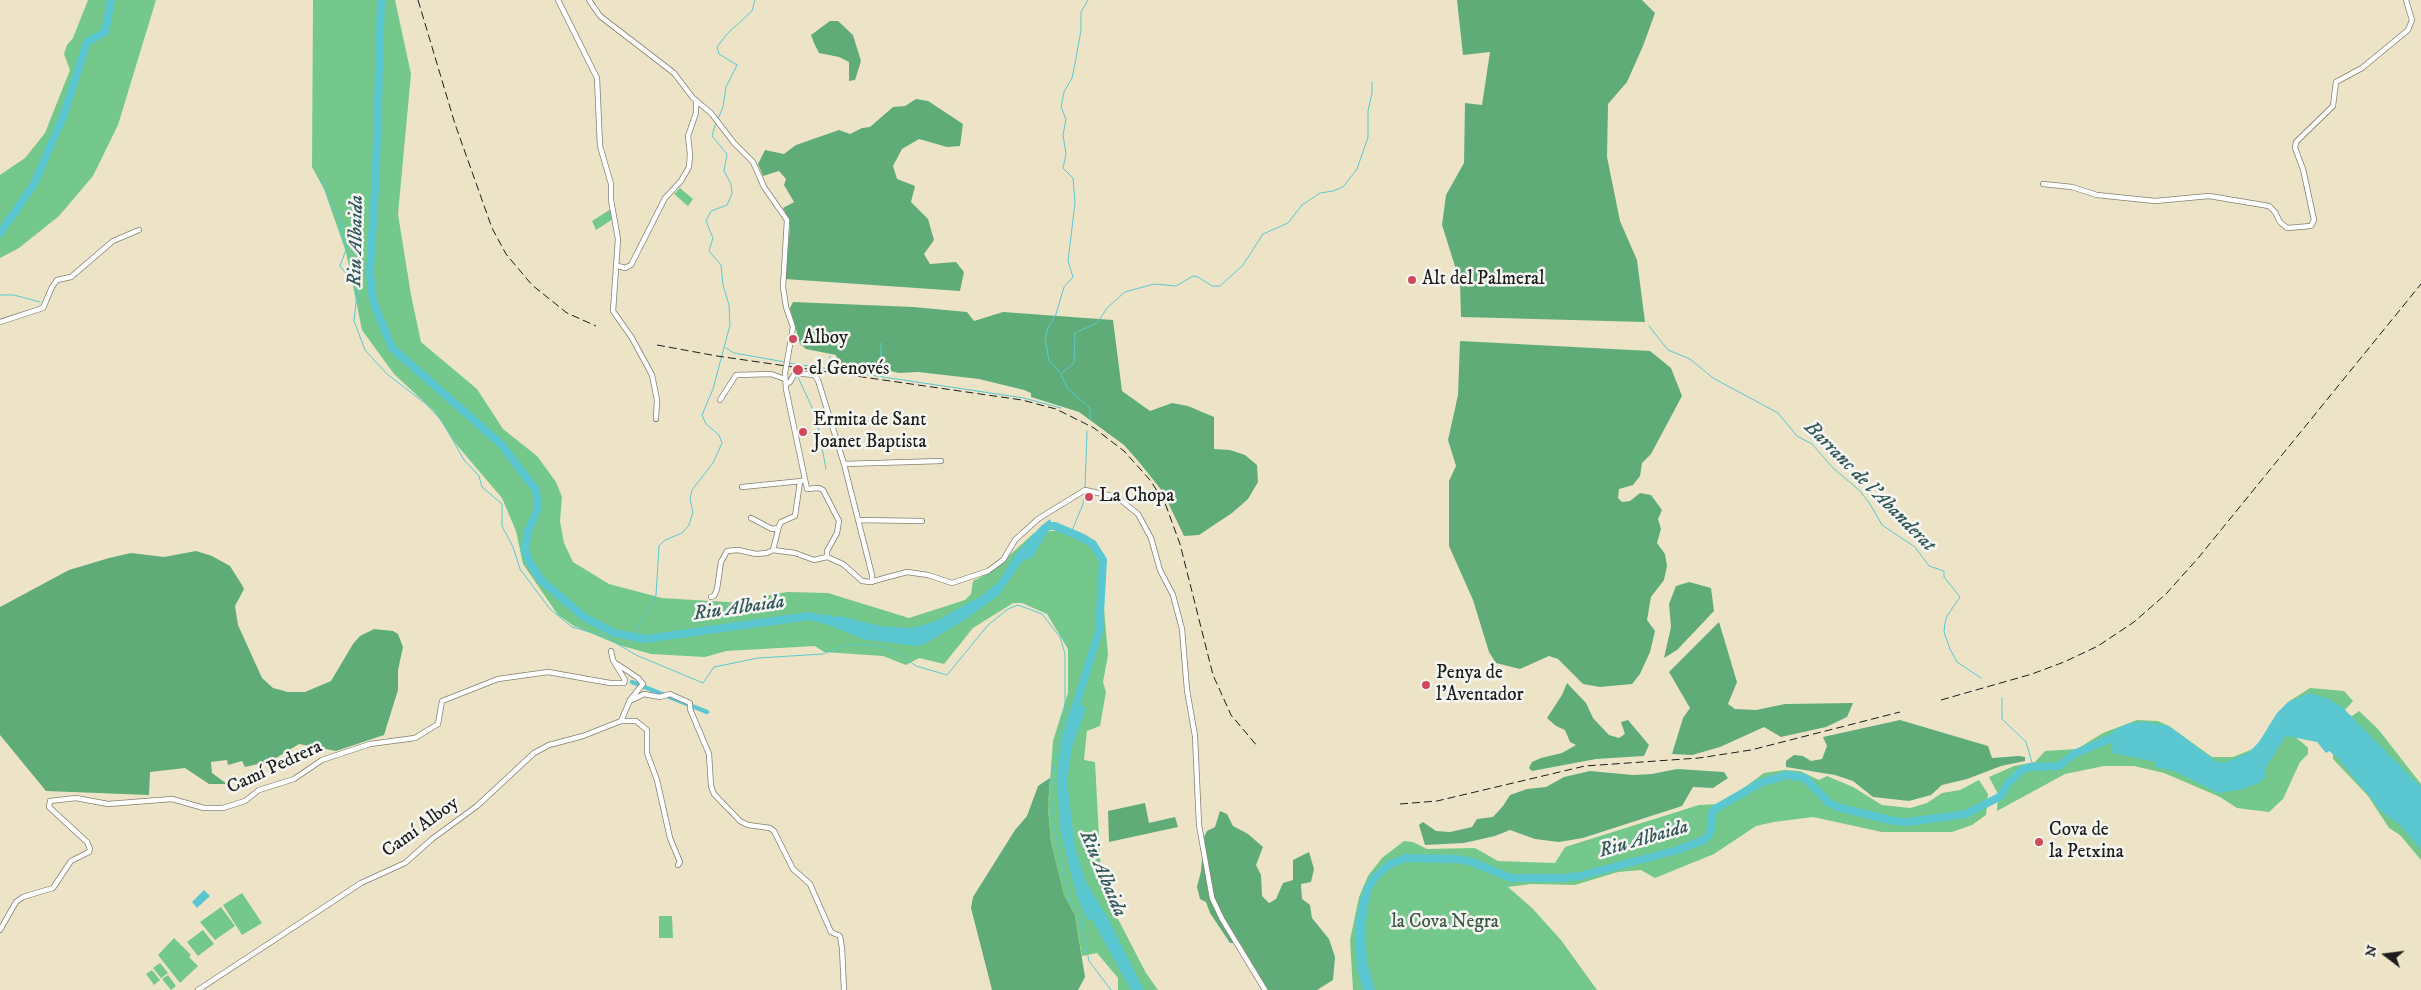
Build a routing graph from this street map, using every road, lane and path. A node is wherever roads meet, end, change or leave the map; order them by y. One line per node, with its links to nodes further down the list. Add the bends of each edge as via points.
1 (558, 0): 7 (street, via 596,78 600,146 611,184)
2 (589, 0): 4 (street, via 600,16 674,73)
3 (2406, 0): 5 (street, via 2412,20 2408,30 2362,68 2336,82 2333,106 2296,142 2314,220 2311,226 2287,228 2269,206 2209,196 2155,202)
4 (696, 100): 7 (street, via 696,113 688,136 689,167 665,198 631,265 625,268); 9 (street, bridge, via 753,162 764,187 787,220 783,287 793,328)
5 (2043, 184)
6 (139, 230): 8 (street, via 113,241 71,277 57,280 40,310)
7 (618, 266): 11 (street, via 613,311 652,375 657,400)
8 (0, 322)
9 (785, 382): 10 (street, via 771,374 736,374); 13 (street, via 790,382 795,373 817,377); 14 (street)
10 (720, 400)
11 (656, 419)
12 (941, 461): 13 (street)
13 (844, 464): 18 (street)
14 (806, 481): 15 (street); 22 (street, via 807,489 822,488 838,517 837,533)
15 (800, 482): 16 (street); 20 (street, via 795,516 781,522)
16 (742, 487)
17 (751, 518): 20 (street, via 772,529)
18 (858, 520): 19 (street); 23 (street)
19 (922, 521)
20 (778, 528): 21 (street)
21 (773, 550): 22 (street, via 814,560); 24 (street, via 756,554 726,551 722,557 717,589)
22 (827, 557): 23 (street, via 843,564 862,581)
23 (872, 582): 33 (street, via 907,572 952,583 988,571 1003,560 1022,532 1081,491 1110,494 1132,508 1146,525 1160,570 1173,596 1182,630 1195,736 1199,825 1212,898)
24 (710, 597)
25 (611, 651): 26 (street)
26 (616, 663): 27 (street, via 643,684); 30 (street, Camí Pedrera, via 624,684 541,672 482,684 442,700 438,724 415,738 370,744 322,760 294,779 259,790 245,801 223,808 204,808 172,799 108,804 76,798 50,801 48,807 87,842 89,852 71,861 52,888 16,902)
27 (628, 705): 28 (street); 32 (street, via 644,694 672,694 690,703 709,754 714,794 740,821 774,831 793,868 810,884 831,932 840,936)
28 (621, 721): 29 (street, via 636,721 647,730 647,753); 31 (street, Camí Alboy, via 534,753 477,806 405,863 361,883)
29 (678, 864)
30 (0, 930)
31 (198, 990)
32 (844, 990)
33 (1265, 990)

